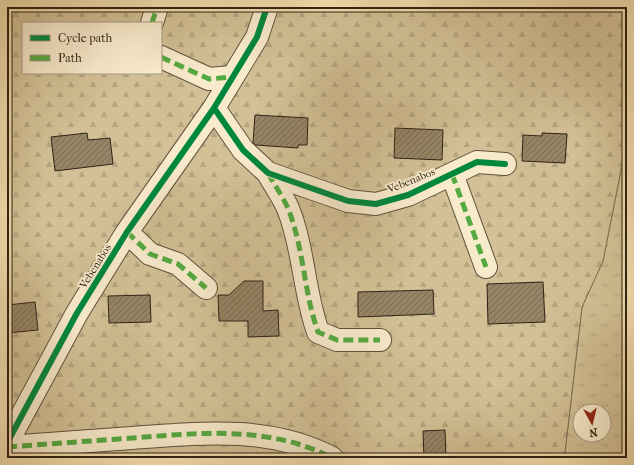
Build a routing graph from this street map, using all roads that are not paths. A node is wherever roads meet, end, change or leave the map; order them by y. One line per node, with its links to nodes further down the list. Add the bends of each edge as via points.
1 (157, 7): 3 (street)
2 (267, 7): 5 (street, Vebenabos, via 257,37)
3 (152, 22)
4 (162, 57): 5 (street, via 209,79)
5 (232, 77): 6 (street, Vebenabos)
6 (214, 108): 8 (street, Vebenabos, via 243,150); 10 (street, Vebenabos)
7 (505, 164): 9 (street, Vebenabos, via 477,162)
8 (268, 173): 9 (street, Vebenabos, via 348,201 376,204 408,195); 13 (street, Vebenabos, via 289,211 318,332 337,340)
9 (452, 174): 11 (street, Vebenabos)
10 (127, 232): 12 (street, via 150,254 178,264); 14 (street, Vebenabos, via 77,313)
11 (486, 267)
12 (206, 288)
13 (380, 340)
14 (7, 443)
15 (7, 447): 18 (street, via 199,433 263,435 314,448)
16 (7, 454): 17 (street)
17 (8, 458)
18 (332, 458)

